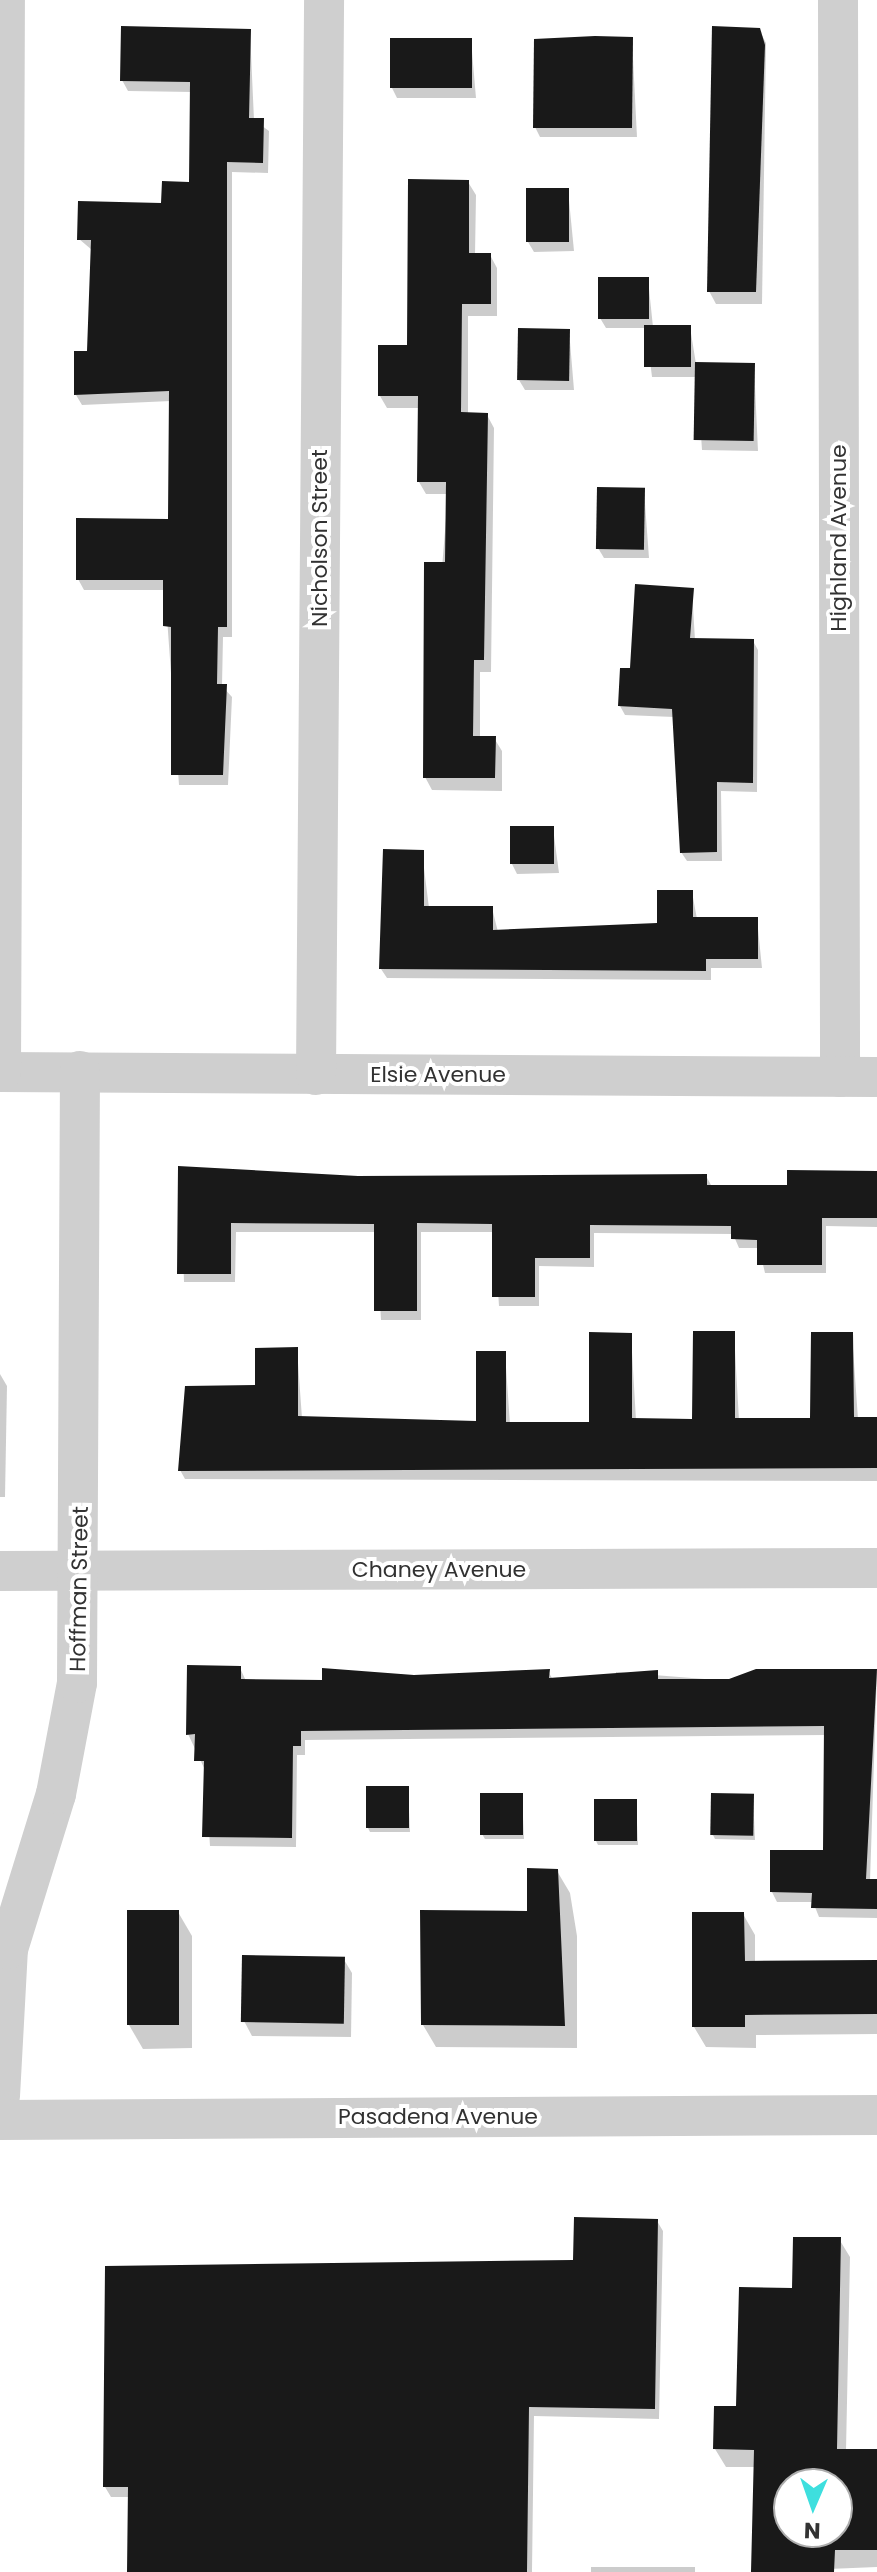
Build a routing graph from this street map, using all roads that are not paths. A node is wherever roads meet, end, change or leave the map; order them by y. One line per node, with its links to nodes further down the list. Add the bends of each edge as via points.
1 (5, 0): 5 (street)
2 (324, 0): 6 (street, Nicholson Street)
3 (838, 0): 7 (street, Highland Avenue)
4 (80, 1071): 5 (street, Elsie Avenue); 6 (street, Elsie Avenue); 10 (street, Hoffman Street)
5 (0, 1072)
6 (316, 1075): 7 (street, Elsie Avenue)
7 (858, 1077)
8 (877, 1568): 10 (street, Chaney Avenue)
9 (0, 1571): 10 (street, Chaney Avenue)
10 (81, 1571): 11 (street, Hoffman Street, via 70,1739 8,1949)
11 (0, 2096)
12 (877, 2115): 13 (street, Pasadena Avenue)
13 (0, 2120)

